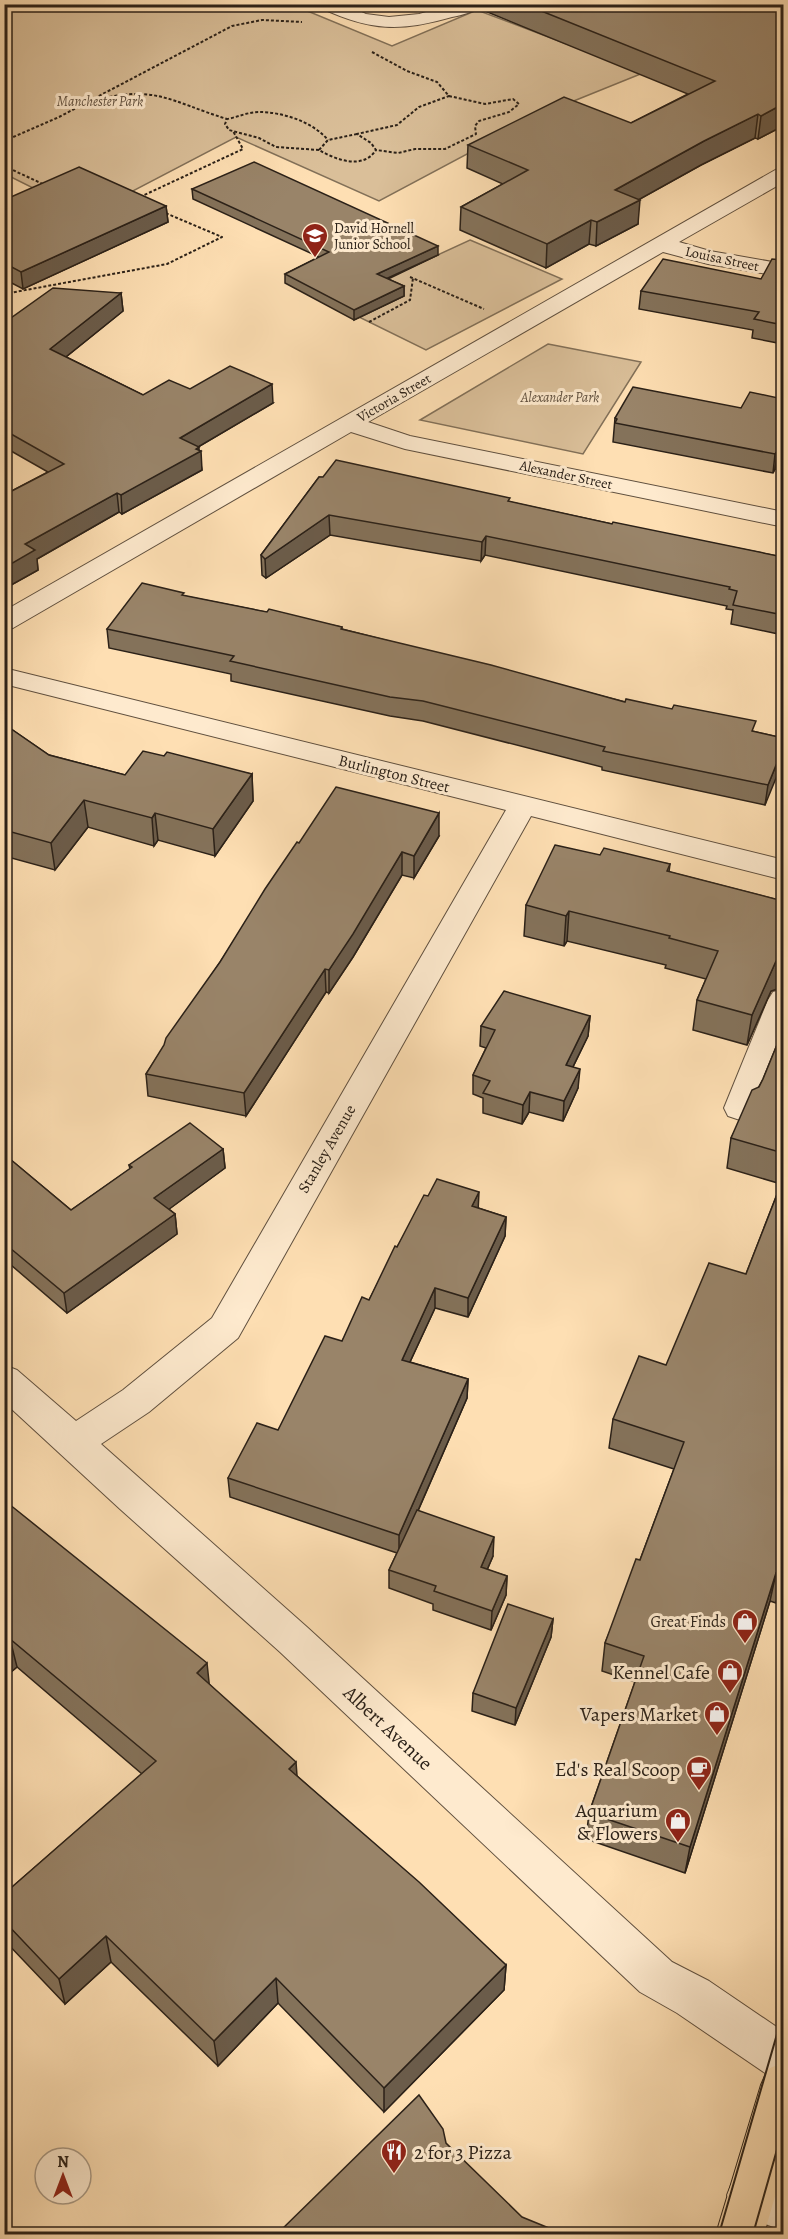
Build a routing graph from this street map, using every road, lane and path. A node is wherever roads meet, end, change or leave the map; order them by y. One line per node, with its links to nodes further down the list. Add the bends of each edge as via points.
1 (328, 4): 2 (street, via 364,20 404,21 450,14)
2 (473, 4)
3 (309, 23): 6 (path, via 275,19 232,26)
4 (366, 49): 5 (path, via 436,82)
5 (449, 96): 9 (path, via 419,107 398,125); 13 (path, via 485,104 513,99 519,104 509,113 478,122 476,134 445,149 415,148 398,153)
6 (84, 104): 7 (path, via 122,92 145,92); 11 (path)
7 (227, 119): 8 (path, via 226,128); 10 (path, via 258,112 275,114 317,129)
8 (234, 131): 12 (path, via 276,147); 17 (path, via 243,149 134,200)
9 (357, 134): 10 (path); 13 (path)
10 (328, 140): 12 (path)
11 (4, 141)
12 (319, 150): 13 (path, via 353,162 366,160)
13 (376, 150)
14 (4, 165): 16 (path)
15 (783, 173): 19 (street, Victoria Street)
16 (52, 185)
17 (144, 204)
18 (153, 208): 21 (path, via 222,237 167,264)
19 (660, 244): 20 (street, Louisa Street); 23 (street, Victoria Street)
20 (783, 271)
21 (4, 294)
22 (369, 322): 23 (path, via 410,300 412,277)
23 (519, 324): 24 (street, Victoria Street)
24 (350, 424): 25 (street, Alexander Street, via 405,441); 26 (street, Victoria Street)
25 (783, 520)
26 (4, 622)
27 (4, 676): 28 (street, Burlington Street)
28 (522, 807): 29 (street, Burlington Street); 33 (street, Stanley Avenue, via 225,1328 136,1401)
29 (783, 870)
30 (783, 1000): 31 (street)
31 (740, 1108)
32 (4, 1380): 33 (street, Albert Avenue)
33 (74, 1442): 34 (street, Albert Avenue, via 294,1640 656,1977 693,1997)
34 (783, 2060)
35 (783, 2085): 36 (main road)
36 (758, 2212)

